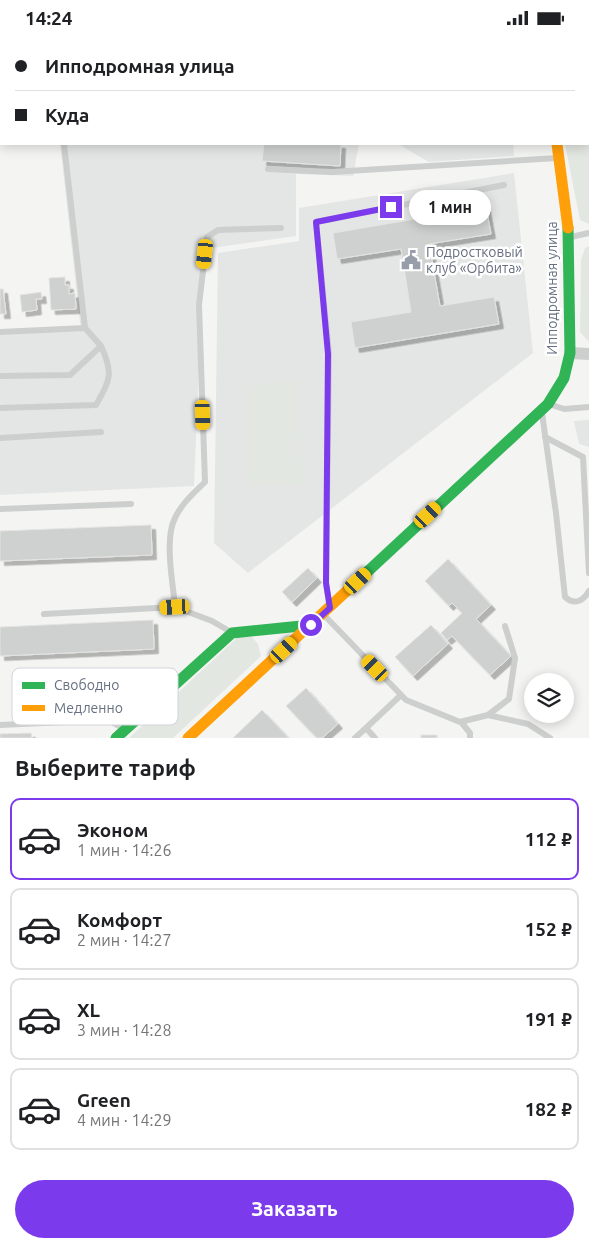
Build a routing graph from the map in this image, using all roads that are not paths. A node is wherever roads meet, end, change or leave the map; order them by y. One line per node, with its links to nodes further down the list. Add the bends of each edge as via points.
1 (64, 145): 9 (lane)
2 (557, 145): 3 (street, Ипподромная улица)
3 (558, 158): 4 (lane, via 332,172); 8 (street, Ипподромная улица)
4 (268, 169)
5 (504, 185): 26 (lane, via 316,222 328,354)
6 (281, 228): 25 (lane, via 218,230 206,237 199,305 205,482 182,506 170,536)
7 (589, 233): 8 (lane)
8 (569, 237): 12 (street, Ипподромная улица)
9 (85, 328): 10 (lane); 11 (lane)
10 (0, 331)
11 (101, 346): 14 (lane, via 70,375); 17 (lane, via 108,362 109,383 96,405)
12 (570, 353): 13 (street); 15 (street, Ипподромная улица, via 564,378)
13 (589, 355)
14 (0, 376)
15 (544, 407): 16 (lane); 20 (lane); 26 (street, Ипподромная улица)
16 (589, 407)
17 (0, 408)
18 (101, 432): 19 (lane)
19 (0, 437)
20 (545, 437): 23 (lane, via 582,457); 24 (lane, via 565,597 578,602)
21 (131, 504): 22 (lane)
22 (0, 509)
23 (589, 573)
24 (589, 591)
25 (175, 607): 27 (lane); 30 (lane, via 212,621)
26 (326, 611): 28 (street, Ипподромная улица); 32 (lane)
27 (44, 615)
28 (311, 625): 30 (street); 40 (street, Ипподромная улица)
29 (505, 626): 33 (lane, via 515,658 509,699)
30 (232, 633): 31 (street)
31 (178, 682)
32 (402, 695): 34 (lane, via 406,700); 37 (lane)
33 (488, 715): 34 (lane); 44 (lane, via 528,725)
34 (461, 722): 43 (lane)
35 (118, 725): 38 (lane)
36 (130, 725): 38 (street)
37 (366, 728): 41 (lane); 42 (lane)
38 (126, 729): 39 (street)
39 (116, 738)
40 (188, 738)
41 (355, 738)
42 (375, 738)
43 (470, 738)
44 (550, 738)

